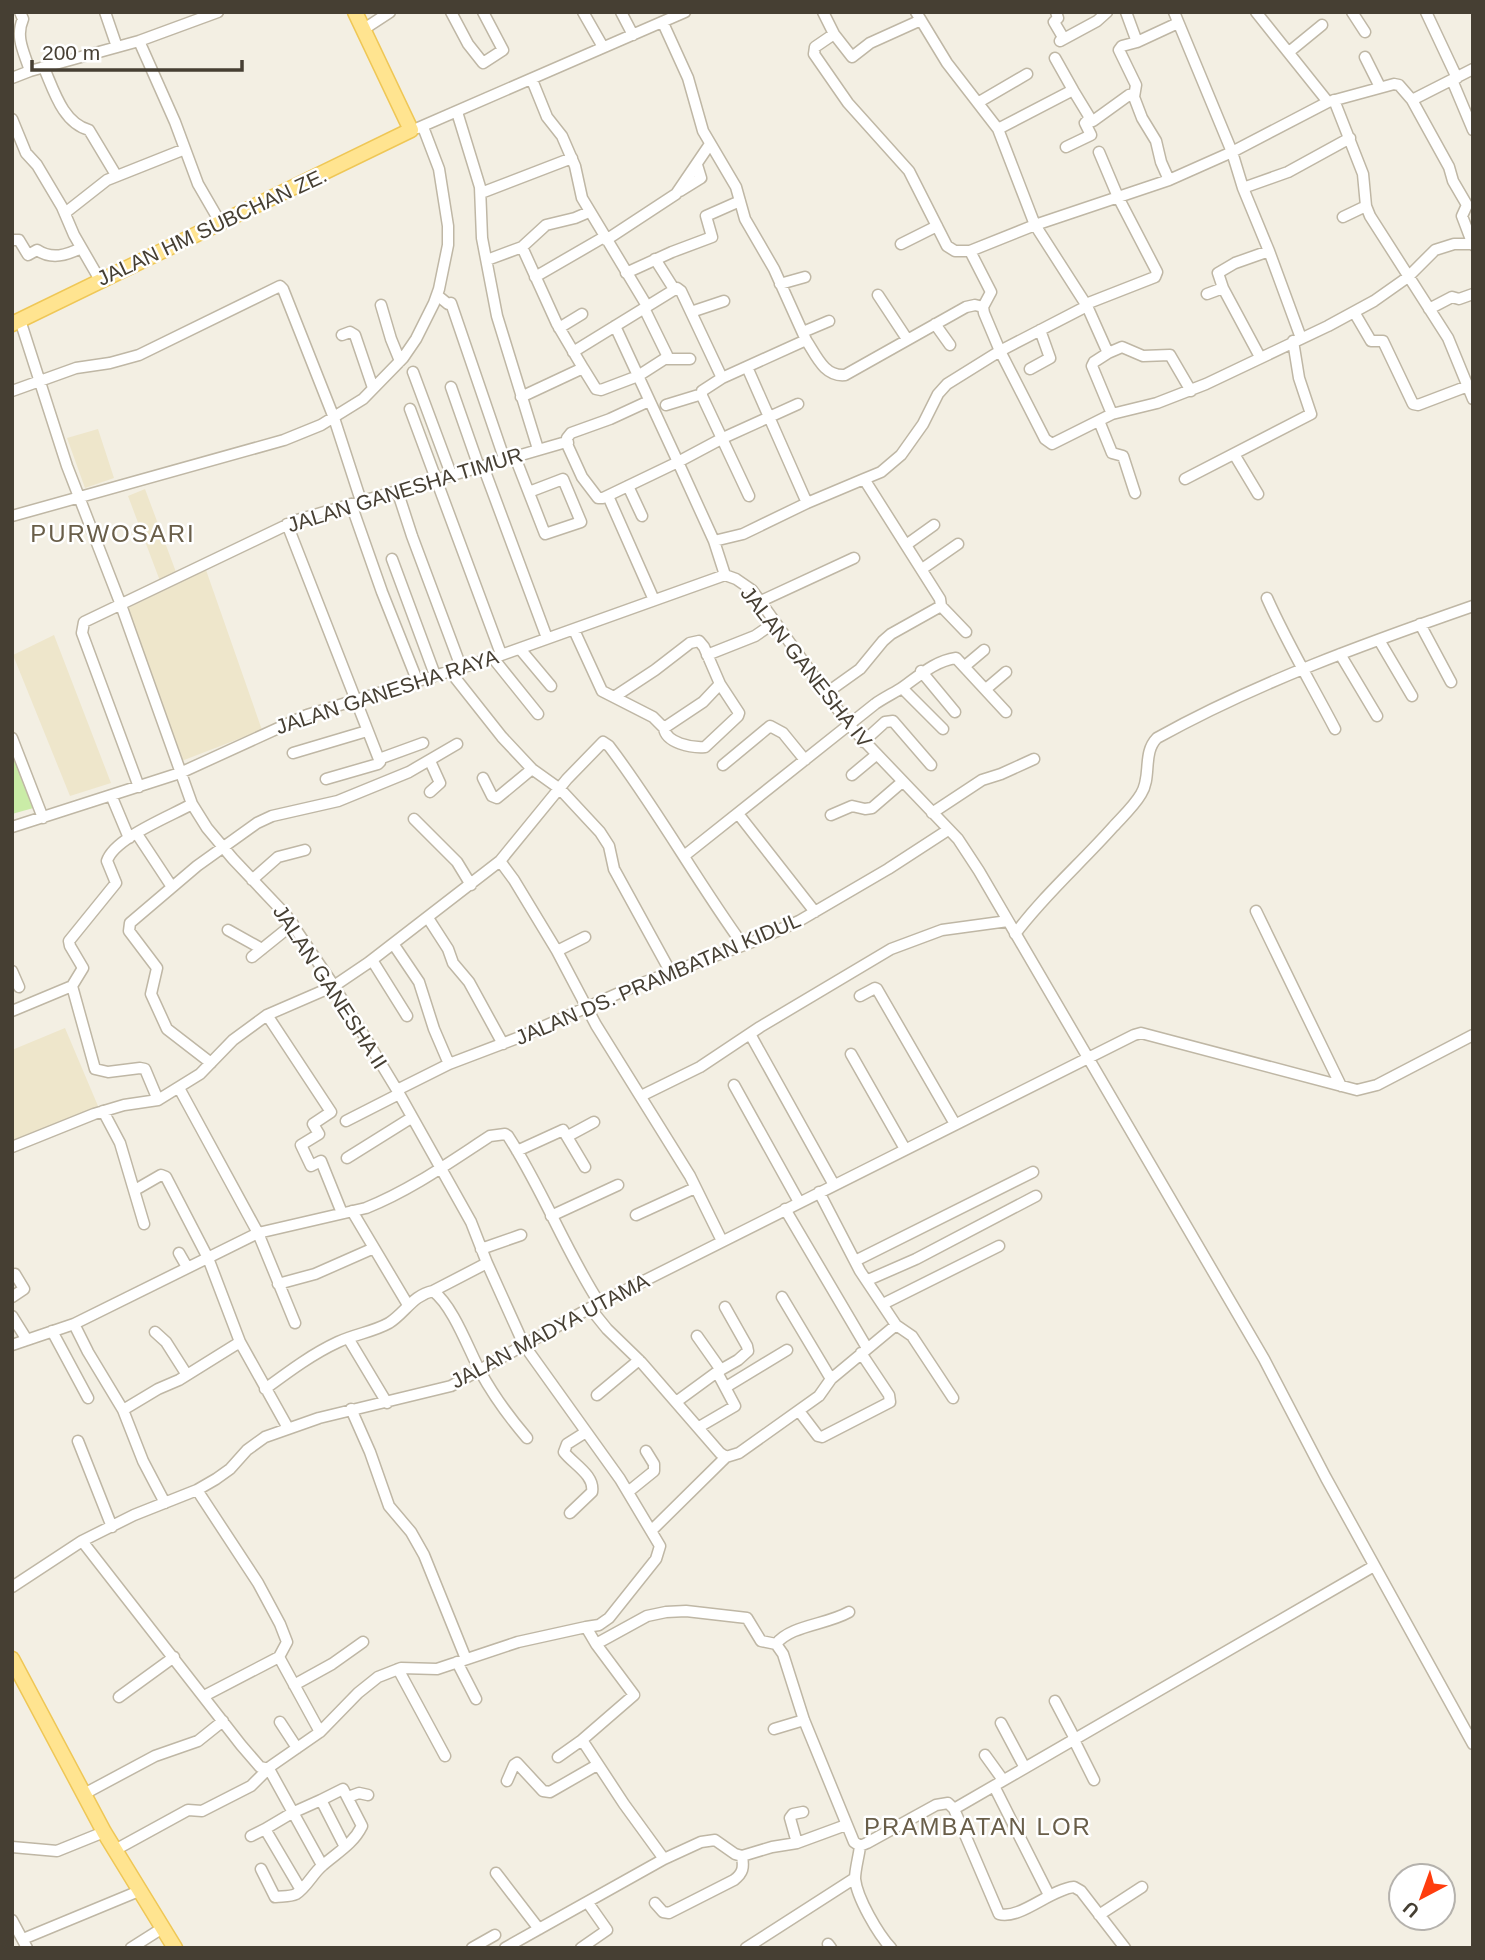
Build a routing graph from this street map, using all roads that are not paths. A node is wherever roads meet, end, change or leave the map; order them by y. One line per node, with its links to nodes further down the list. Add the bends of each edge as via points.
1 (20, 12): 35 (street, via 23,19 18,37)
2 (105, 12): 28 (street)
3 (218, 12): 26 (street)
4 (355, 12): 22 (main road)
5 (390, 12): 22 (street)
6 (451, 12): 7 (street, via 483,63 503,50)
7 (484, 12)
8 (583, 12): 29 (street)
9 (621, 12): 25 (street)
10 (685, 12): 20 (street)
11 (823, 12): 24 (street)
12 (1056, 12): 13 (street, via 1062,40)
13 (1107, 12)
14 (1126, 12): 27 (street)
15 (1256, 12): 30 (street)
16 (1352, 12): 23 (street)
17 (1426, 12): 38 (street)
18 (918, 16): 24 (street, via 852,57); 45 (street, via 947,63)
19 (1176, 18): 27 (street); 57 (street)
20 (663, 23): 25 (street); 53 (street)
21 (1322, 25): 30 (street)
22 (364, 29): 49 (main road)
23 (1364, 32)
24 (834, 34): 71 (street, via 815,47 814,54 848,103 909,171)
25 (633, 35): 29 (street)
26 (139, 41): 28 (street); 55 (street)
27 (1137, 42): 42 (street, via 1119,51 1136,85)
28 (117, 47): 33 (street)
29 (603, 47): 39 (street)
30 (1289, 52): 44 (street)
31 (1365, 57): 40 (street)
32 (1055, 58): 41 (street)
33 (44, 68): 35 (street); 59 (street, via 69,118 89,130)
34 (1473, 69): 38 (street)
35 (30, 71): 37 (street)
36 (1027, 74): 45 (street)
37 (12, 78)
38 (1454, 79): 43 (street); 51 (street)
39 (532, 80): 46 (street); 58 (street, via 547,117)
40 (1380, 88): 43 (street, via 1396,84); 44 (street)
41 (1073, 90): 47 (street); 50 (street)
42 (1134, 94): 47 (street, via 1093,121); 60 (street)
43 (1412, 100): 75 (street, via 1467,205 1462,216)
44 (1331, 101): 52 (street); 57 (street)
45 (979, 102): 50 (street)
46 (457, 112): 49 (street); 62 (street)
47 (1090, 118): 54 (street, via 1085,123 1091,135)
48 (12, 120): 67 (street, via 26,153)
49 (417, 128): 69 (main road, JALAN HM SUBCHAN ZE.); 92 (street, via 439,169 447,212 448,244)
50 (998, 129): 70 (street)
51 (1473, 130)
52 (1350, 138): 61 (street, via 1288,172); 65 (street, via 1364,180)
53 (710, 144): 64 (street); 72 (street, via 697,165 701,178)
54 (1066, 147)
55 (185, 149): 59 (street); 69 (street, via 205,200)
56 (1099, 152): 63 (street)
57 (1232, 152): 60 (street); 61 (street)
58 (572, 158): 62 (street); 66 (street)
59 (116, 175): 67 (street)
60 (1169, 180): 63 (street)
61 (1243, 188): 79 (street)
62 (481, 193): 81 (street)
63 (1118, 197): 70 (street); 96 (street, via 1157,272)
64 (740, 201): 80 (street, via 706,216 713,237); 87 (street)
65 (1366, 206): 68 (street); 85 (street)
66 (589, 212): 72 (street); 76 (street, via 546,225)
67 (65, 213): 77 (street)
68 (1343, 217)
69 (220, 222): 86 (main road, JALAN HM SUBCHAN ZE.)
70 (1035, 225): 78 (street); 96 (street)
71 (937, 226): 74 (street); 78 (street, via 952,250)
72 (605, 238): 82 (street); 83 (street)
73 (12, 240): 77 (street, via 20,241 28,255 37,250 63,256)
74 (901, 244)
75 (1473, 245): 85 (street, via 1435,250)
76 (522, 247): 81 (street); 83 (street)
77 (81, 248): 86 (street)
78 (970, 251): 98 (street, via 991,292)
79 (1269, 251): 88 (street, via 1220,270); 112 (street)
80 (655, 259): 82 (street); 89 (street)
81 (487, 260): 134 (street, via 497,316)
82 (626, 273): 97 (street)
83 (536, 277): 107 (street)
84 (805, 277): 87 (street)
85 (1408, 277): 99 (street); 101 (street)
86 (100, 280): 104 (main road, JALAN HM SUBCHAN ZE.)
87 (780, 284): 110 (street)
88 (1223, 288): 90 (street); 117 (street)
89 (674, 289): 97 (street); 100 (street, via 681,291)
90 (1207, 294)
91 (1473, 294): 99 (street, via 1459,299 1452,296)
92 (437, 295): 120 (street); 148 (street, via 451,303)
93 (878, 295): 111 (street)
94 (724, 301): 100 (street)
95 (381, 305): 120 (street)
96 (1087, 305): 108 (street); 116 (street)
97 (646, 307): 106 (street); 118 (street)
98 (983, 307): 105 (street, via 972,305); 114 (street)
99 (1429, 309): 128 (street, via 1448,338)
100 (691, 312): 126 (street)
101 (1354, 312): 112 (street); 128 (street, via 1371,341 1383,341 1413,404)
102 (582, 314): 107 (street)
103 (830, 321): 110 (street)
104 (16, 322): 127 (street, JALAN GANESHA II)
105 (935, 324): 111 (street); 113 (street)
106 (615, 326): 115 (street); 125 (street, JALAN GANESHA IV)
107 (559, 328): 115 (street)
108 (1040, 330): 114 (street); 123 (street, via 1050,358)
109 (342, 335): 130 (street, via 355,335)
110 (804, 336): 111 (street, via 823,366 838,376 852,373); 121 (street)
111 (907, 339)
112 (1297, 339): 117 (street); 147 (street, via 1300,378 1311,414)
113 (950, 345)
114 (1000, 351): 143 (street, via 1048,442); 153 (street, via 942,388 909,446 888,466)
115 (573, 352): 122 (street)
116 (1108, 353): 132 (street, via 1122,347 1143,356 1170,355); 140 (street, via 1092,366)
117 (1260, 357): 132 (street)
118 (665, 359): 119 (street); 125 (street)
119 (690, 359)
120 (400, 361): 130 (street)
121 (747, 367): 126 (street); 141 (street)
122 (583, 368): 125 (street, via 598,390); 134 (street)
123 (1030, 369)
124 (413, 372): 151 (street)
125 (638, 376): 136 (street, JALAN GANESHA IV)
126 (722, 379): 133 (street)
127 (38, 381): 131 (street); 142 (street, via 139,355 279,286); 161 (street, JALAN GANESHA II)
128 (1468, 386): 135 (street)
129 (451, 387): 150 (street)
130 (373, 388): 142 (street)
131 (12, 391)
132 (1191, 391): 140 (street)
133 (702, 394): 138 (street); 144 (street)
134 (521, 397): 146 (street)
135 (1473, 399)
136 (649, 401): 145 (street, via 571,433); 149 (street, JALAN GANESHA IV)
137 (798, 404): 141 (street)
138 (666, 405)
139 (410, 408): 152 (street)
140 (1112, 414): 143 (street)
141 (769, 417): 144 (street); 164 (street)
142 (334, 418): 161 (street, via 284,440); 163 (street)
143 (1099, 421): 158 (street, via 1112,453 1123,456)
144 (723, 438): 149 (street); 160 (street)
145 (568, 443): 146 (street); 162 (street, via 591,492 598,498)
146 (538, 449): 148 (street, JALAN GANESHA TIMUR)
147 (1234, 454): 154 (street); 159 (street)
148 (510, 458): 150 (street, JALAN GANESHA TIMUR); 157 (street)
149 (678, 462): 155 (street); 169 (street, JALAN GANESHA IV)
150 (481, 466): 151 (street, JALAN GANESHA TIMUR); 186 (street)
151 (451, 474): 152 (street, JALAN GANESHA TIMUR)
152 (437, 478): 156 (street, JALAN GANESHA TIMUR); 192 (street)
153 (864, 479): 164 (street); 171 (street)
154 (1185, 480)
155 (628, 486): 162 (street); 166 (street)
156 (397, 490): 163 (street, JALAN GANESHA TIMUR); 194 (street)
157 (529, 492): 157 (street, via 564,479 580,522 545,534)
158 (1135, 493)
159 (1258, 494)
160 (749, 495)
161 (80, 496): 165 (street); 179 (street, JALAN GANESHA II)
162 (608, 496): 177 (street)
163 (356, 503): 167 (street, JALAN GANESHA TIMUR); 200 (street, via 382,592)
164 (807, 503): 169 (street, via 743,534)
165 (12, 516)
166 (642, 516)
167 (286, 524): 179 (street, JALAN GANESHA TIMUR); 209 (street)
168 (934, 525): 171 (street)
169 (715, 541): 175 (street, JALAN GANESHA IV)
170 (958, 544): 174 (street)
171 (906, 545): 174 (street)
172 (854, 558): 178 (street)
173 (392, 559): 199 (street)
174 (922, 569): 180 (street)
175 (725, 575): 177 (street, JALAN GANESHA RAYA); 178 (street, JALAN GANESHA IV, via 744,583)
176 (1267, 598): 195 (street, via 1287,644)
177 (654, 600): 184 (street, JALAN GANESHA RAYA)
178 (761, 601): 182 (street, JALAN GANESHA IV)
179 (121, 605): 232 (street, JALAN GANESHA II); 237 (street, JALAN GANESHA TIMUR, via 83,622 81,628)
180 (941, 606): 185 (street); 206 (street, via 883,640 860,669)
181 (1473, 606): 183 (street)
182 (775, 623): 191 (street); 206 (street, JALAN GANESHA IV)
183 (1420, 624): 187 (street); 201 (street)
184 (574, 630): 186 (street, JALAN GANESHA RAYA); 207 (street, via 600,688)
185 (966, 632)
186 (547, 638): 188 (street, JALAN GANESHA RAYA)
187 (1379, 639): 190 (street); 208 (street)
188 (520, 649): 192 (street, JALAN GANESHA RAYA); 203 (street)
189 (984, 650): 193 (street)
190 (1340, 654): 195 (street); 213 (street)
191 (707, 655): 202 (street); 207 (street, via 701,642 694,642)
192 (497, 656): 194 (street, JALAN GANESHA RAYA); 212 (street)
193 (965, 666): 197 (street, via 954,657); 205 (street)
194 (461, 667): 196 (street, JALAN GANESHA RAYA)
195 (1304, 668): 217 (street); 263 (street, via 1222,703 1154,741 1141,795)
196 (449, 670): 199 (street, JALAN GANESHA RAYA); 231 (street)
197 (921, 671): 204 (street); 210 (street)
198 (1006, 672): 205 (street)
199 (435, 675): 200 (street, JALAN GANESHA RAYA)
200 (417, 680): 209 (street, JALAN GANESHA RAYA)
201 (1451, 681)
202 (720, 684): 215 (street, via 703,702); 215 (street, via 739,713 705,747 670,739)
203 (551, 686)
204 (902, 688): 214 (street); 216 (street)
205 (986, 689): 211 (street)
206 (825, 694): 214 (street, JALAN GANESHA IV)
207 (614, 696): 215 (street)
208 (1412, 696)
209 (355, 701): 218 (street); 232 (street, JALAN GANESHA RAYA, via 307,715)
210 (955, 712)
211 (1006, 712)
212 (538, 714)
213 (1377, 716)
214 (849, 725): 220 (street, JALAN GANESHA IV); 227 (street)
215 (664, 728)
216 (943, 729)
217 (1335, 729)
218 (367, 731): 223 (street); 225 (street)
219 (12, 738): 245 (street)
220 (863, 742): 224 (street, JALAN GANESHA IV); 230 (street, via 885,722 893,721)
221 (423, 743): 225 (street)
222 (457, 744): 228 (street)
223 (293, 752)
224 (876, 755): 233 (street); 236 (street, JALAN GANESHA IV)
225 (379, 759): 235 (street, via 378,764)
226 (1034, 759): 242 (street, via 982,780)
227 (805, 760): 229 (street, via 783,733 770,726); 243 (street)
228 (430, 761): 239 (street, via 440,783); 250 (street, via 338,801 272,816)
229 (723, 765)
230 (931, 765)
231 (532, 769): 234 (street, via 497,799); 238 (street)
232 (180, 773): 237 (street, JALAN GANESHA RAYA); 241 (street, JALAN GANESHA II)
233 (852, 775)
234 (483, 778)
235 (326, 779)
236 (901, 783): 242 (street, JALAN GANESHA IV); 244 (street, via 872,808 852,806)
237 (139, 787): 240 (street, JALAN GANESHA RAYA)
238 (560, 789): 252 (street, via 594,749 605,743 634,778); 253 (street); 272 (street, via 609,846 614,869)
239 (430, 792)
240 (111, 795): 245 (street, JALAN GANESHA RAYA); 249 (street)
241 (192, 804): 249 (street); 250 (street, JALAN GANESHA II)
242 (932, 813): 248 (street, JALAN GANESHA IV)
243 (738, 815): 252 (street); 258 (street)
244 (831, 816)
245 (43, 818): 247 (street, JALAN GANESHA RAYA)
246 (414, 819): 255 (street, via 457,862)
247 (12, 827)
248 (948, 830): 258 (street, JALAN DS. PRAMBATAN KIDUL); 260 (street, JALAN GANESHA IV)
249 (133, 836): 256 (street); 273 (street, via 107,858 116,879 114,886 69,940 83,968)
250 (222, 846): 254 (street, JALAN GANESHA II); 256 (street)
251 (305, 850): 254 (street, via 278,857)
252 (684, 856): 266 (street)
253 (500, 861): 255 (street); 268 (street)
254 (252, 880): 261 (street, JALAN GANESHA II)
255 (471, 885): 259 (street)
256 (172, 887): 286 (street, via 128,929 157,968 151,994 167,1029)
257 (1256, 911): 289 (street)
258 (815, 912): 266 (street, JALAN DS. PRAMBATAN KIDUL)
259 (428, 918): 265 (street); 283 (street)
260 (1008, 921): 263 (street, JALAN GANESHA IV); 282 (street, via 942,930 891,949)
261 (293, 924): 267 (street); 274 (street, JALAN GANESHA II)
262 (228, 930): 267 (street)
263 (1015, 934): 285 (street, JALAN GANESHA IV)
264 (584, 937): 268 (street)
265 (394, 945): 270 (street); 287 (street, via 419,982)
266 (743, 945): 272 (street, JALAN DS. PRAMBATAN KIDUL)
267 (262, 949): 269 (street)
268 (557, 951): 277 (street)
269 (252, 957)
270 (372, 960): 274 (street); 280 (street)
271 (12, 971): 275 (street)
272 (670, 971): 277 (street, JALAN DS. PRAMBATAN KIDUL)
273 (72, 986): 278 (street); 293 (street, via 95,1069 145,1069)
274 (334, 986): 279 (street); 291 (street, JALAN GANESHA II)
275 (19, 987)
276 (860, 996): 298 (street, via 877,989)
277 (586, 1007): 283 (street, JALAN DS. PRAMBATAN KIDUL); 292 (street)
278 (12, 1012)
279 (267, 1015): 286 (street); 315 (street, via 331,1112 313,1124 320,1134 301,1145 311,1166 321,1161)
280 (407, 1016)
281 (1473, 1035): 289 (street, JALAN MADYA UTAMA, via 1377,1085 1357,1090)
282 (753, 1039): 292 (street); 308 (street)
283 (503, 1044): 287 (street, JALAN DS. PRAMBATAN KIDUL)
284 (851, 1054): 301 (street)
285 (1087, 1058): 289 (street, JALAN MADYA UTAMA, via 1141,1033); 298 (street, JALAN MADYA UTAMA); 383 (street, JALAN GANESHA IV, via 1264,1359)
286 (211, 1063): 290 (street)
287 (449, 1064): 291 (street, JALAN DS. PRAMBATAN KIDUL)
288 (734, 1085): 313 (street)
289 (1341, 1086)
290 (179, 1088): 293 (street); 319 (street)
291 (398, 1092): 295 (street, JALAN GANESHA II); 296 (street, JALAN DS. PRAMBATAN KIDUL)
292 (641, 1097): 309 (street)
293 (158, 1100): 294 (street)
294 (103, 1111): 300 (street); 310 (street, via 120,1143)
295 (411, 1118): 303 (street); 305 (street, JALAN GANESHA II)
296 (346, 1121)
297 (594, 1122): 299 (street)
298 (955, 1124): 301 (street, JALAN MADYA UTAMA)
299 (568, 1136): 302 (street, via 561,1130); 304 (street)
300 (12, 1147)
301 (905, 1149): 308 (street, JALAN MADYA UTAMA)
302 (517, 1151): 305 (street, via 505,1134 490,1136); 317 (street)
303 (346, 1158)
304 (585, 1167)
305 (441, 1170): 315 (street, via 382,1202); 324 (street, JALAN GANESHA II)
306 (1033, 1172): 327 (street)
307 (618, 1185): 317 (street)
308 (834, 1185): 311 (street, JALAN MADYA UTAMA)
309 (695, 1188): 316 (street); 321 (street)
310 (135, 1190): 318 (street); 326 (street, via 158,1176 166,1177)
311 (819, 1192): 313 (street, JALAN MADYA UTAMA); 327 (street)
312 (1036, 1196): 331 (street)
313 (799, 1202): 314 (street, JALAN MADYA UTAMA)
314 (786, 1209): 321 (street, JALAN MADYA UTAMA); 353 (street)
315 (347, 1212): 319 (street); 323 (street)
316 (636, 1215)
317 (551, 1216): 338 (street)
318 (144, 1224)
319 (258, 1233): 326 (street); 332 (street)
320 (520, 1235): 324 (street)
321 (722, 1241): 338 (street, JALAN MADYA UTAMA)
322 (999, 1246): 336 (street)
323 (374, 1248): 332 (street, via 315,1274); 337 (street)
324 (481, 1249): 328 (street, JALAN GANESHA II)
325 (179, 1253): 329 (street)
326 (208, 1258): 329 (street); 349 (street)
327 (855, 1261): 331 (street)
328 (487, 1263): 333 (street); 351 (street, JALAN GANESHA II)
329 (187, 1267): 342 (street)
330 (12, 1275): 334 (street, via 24,1289)
331 (868, 1280): 336 (street)
332 (278, 1284): 341 (street)
333 (433, 1291): 337 (street); 355 (street)
334 (12, 1297)
335 (782, 1297): 358 (street)
336 (883, 1304): 343 (street)
337 (408, 1305): 347 (street, via 392,1321)
338 (595, 1306): 351 (street, JALAN MADYA UTAMA); 354 (street, via 607,1329)
339 (725, 1307): 356 (street, via 748,1351)
340 (12, 1316): 348 (street)
341 (295, 1323)
342 (74, 1324): 344 (street); 367 (street)
343 (896, 1325): 353 (street); 363 (street, via 912,1336)
344 (52, 1331): 348 (street); 362 (street)
345 (155, 1332): 357 (street)
346 (697, 1336): 356 (street)
347 (348, 1338): 360 (street); 365 (street)
348 (27, 1340): 350 (street)
349 (240, 1342): 357 (street); 360 (street)
350 (12, 1345)
351 (524, 1345): 355 (street, JALAN MADYA UTAMA); 371 (street, JALAN GANESHA II)
352 (787, 1350): 359 (street)
353 (864, 1350): 358 (street); 368 (street, via 890,1402 822,1437)
354 (639, 1360): 361 (street); 364 (street)
355 (481, 1371): 365 (street, JALAN MADYA UTAMA, via 451,1386); 372 (street)
356 (719, 1371): 359 (street); 364 (street)
357 (187, 1375): 367 (street)
358 (831, 1379): 368 (street, via 819,1396)
359 (726, 1387): 369 (street, via 735,1406)
360 (265, 1389): 370 (street)
361 (597, 1395)
362 (88, 1398)
363 (953, 1398)
364 (676, 1402): 369 (street)
365 (387, 1403): 366 (street, JALAN MADYA UTAMA)
366 (351, 1409): 370 (street, JALAN MADYA UTAMA); 392 (street, via 390,1506 424,1555)
367 (123, 1410): 378 (street)
368 (799, 1411): 375 (street, via 739,1453)
369 (699, 1427): 375 (street)
370 (288, 1428): 376 (street, JALAN MADYA UTAMA, via 254,1444 223,1474)
371 (586, 1432): 377 (street, JALAN GANESHA II); 379 (street, via 567,1444 564,1452 594,1487)
372 (527, 1438)
373 (78, 1441): 380 (street)
374 (646, 1451): 377 (street, via 654,1471)
375 (726, 1457): 381 (street)
376 (197, 1490): 378 (street, JALAN MADYA UTAMA); 390 (street, via 280,1624 287,1642)
377 (628, 1493): 381 (street, JALAN GANESHA II)
378 (165, 1503): 380 (street, JALAN MADYA UTAMA)
379 (570, 1513)
380 (112, 1527): 382 (street, JALAN MADYA UTAMA)
381 (651, 1531): 386 (street, via 660,1546 656,1559)
382 (82, 1541): 384 (street, JALAN MADYA UTAMA); 389 (street)
383 (1374, 1566): 406 (street); 407 (street, JALAN GANESHA IV)
384 (12, 1587)
385 (849, 1612): 388 (street, via 785,1634)
386 (590, 1635): 388 (street, via 647,1616 686,1611 747,1618 761,1641); 392 (street, via 518,1642); 405 (street, via 634,1695)
387 (363, 1642): 394 (street)
388 (776, 1644): 399 (street)
389 (174, 1657): 395 (street); 396 (street)
390 (279, 1657): 394 (street); 395 (street)
391 (12, 1659): 418 (main road)
392 (461, 1661): 393 (street, via 431,1669); 397 (street)
393 (398, 1669): 404 (street, via 368,1684); 410 (street)
394 (294, 1685): 404 (street)
395 (204, 1696): 400 (street)
396 (119, 1697)
397 (476, 1699)
398 (1055, 1701): 406 (street)
399 (804, 1720): 403 (street); 425 (street)
400 (223, 1721): 414 (street, via 260,1767); 418 (street, via 198,1741 155,1756)
401 (280, 1722): 408 (street)
402 (1001, 1723): 413 (street)
403 (774, 1729)
404 (320, 1732): 408 (street)
405 (582, 1740): 411 (street); 412 (street)
406 (1074, 1740): 413 (street); 415 (street)
407 (1473, 1744)
408 (297, 1748): 414 (street)
409 (985, 1755): 417 (street)
410 (445, 1756)
411 (558, 1757)
412 (597, 1765): 416 (street, via 550,1792 539,1788 517,1763); 435 (street)
413 (1025, 1768): 417 (street)
414 (269, 1769): 424 (street); 433 (street, via 251,1786 201,1812 188,1810)
415 (1094, 1780)
416 (507, 1781)
417 (998, 1783): 422 (street); 443 (street)
418 (85, 1794): 427 (main road)
419 (368, 1795): 420 (street)
420 (348, 1797): 421 (street, via 343,1789); 432 (street, via 362,1826)
421 (321, 1800): 424 (street); 432 (street)
422 (954, 1809): 430 (street, via 942,1802); 443 (street, via 999,1914 1026,1908)
423 (803, 1812): 429 (street, via 790,1818)
424 (292, 1813): 426 (street); 436 (street)
425 (846, 1825): 429 (street); 430 (street, via 851,1839)
426 (265, 1829): 428 (street); 441 (street)
427 (104, 1832): 431 (street, via 57,1851); 433 (main road)
428 (251, 1836)
429 (797, 1843): 434 (street)
430 (860, 1846): 439 (street)
431 (12, 1847)
432 (345, 1847): 436 (street)
433 (115, 1850): 442 (main road)
434 (742, 1856): 435 (street, via 712,1840); 445 (street, via 742,1874 734,1880 669,1913)
435 (664, 1859): 444 (street)
436 (322, 1865): 441 (street)
437 (261, 1869): 441 (street, via 275,1897)
438 (496, 1873): 449 (street)
439 (855, 1878): 452 (street); 458 (street)
440 (1142, 1887): 446 (street)
441 (301, 1890)
442 (139, 1891): 448 (main road); 451 (street)
443 (1049, 1895): 446 (street, via 1074,1887)
444 (587, 1903): 449 (street); 457 (street, via 607,1930)
445 (655, 1903)
446 (1099, 1915): 459 (street)
447 (12, 1920): 451 (street)
448 (161, 1929): 453 (street); 454 (main road)
449 (539, 1929): 456 (street)
450 (495, 1935): 455 (street)
451 (25, 1944)
452 (886, 1946)
453 (131, 1948)
454 (175, 1948)
455 (472, 1948)
456 (505, 1948)
457 (581, 1948)
458 (746, 1948)
459 (1125, 1948)

